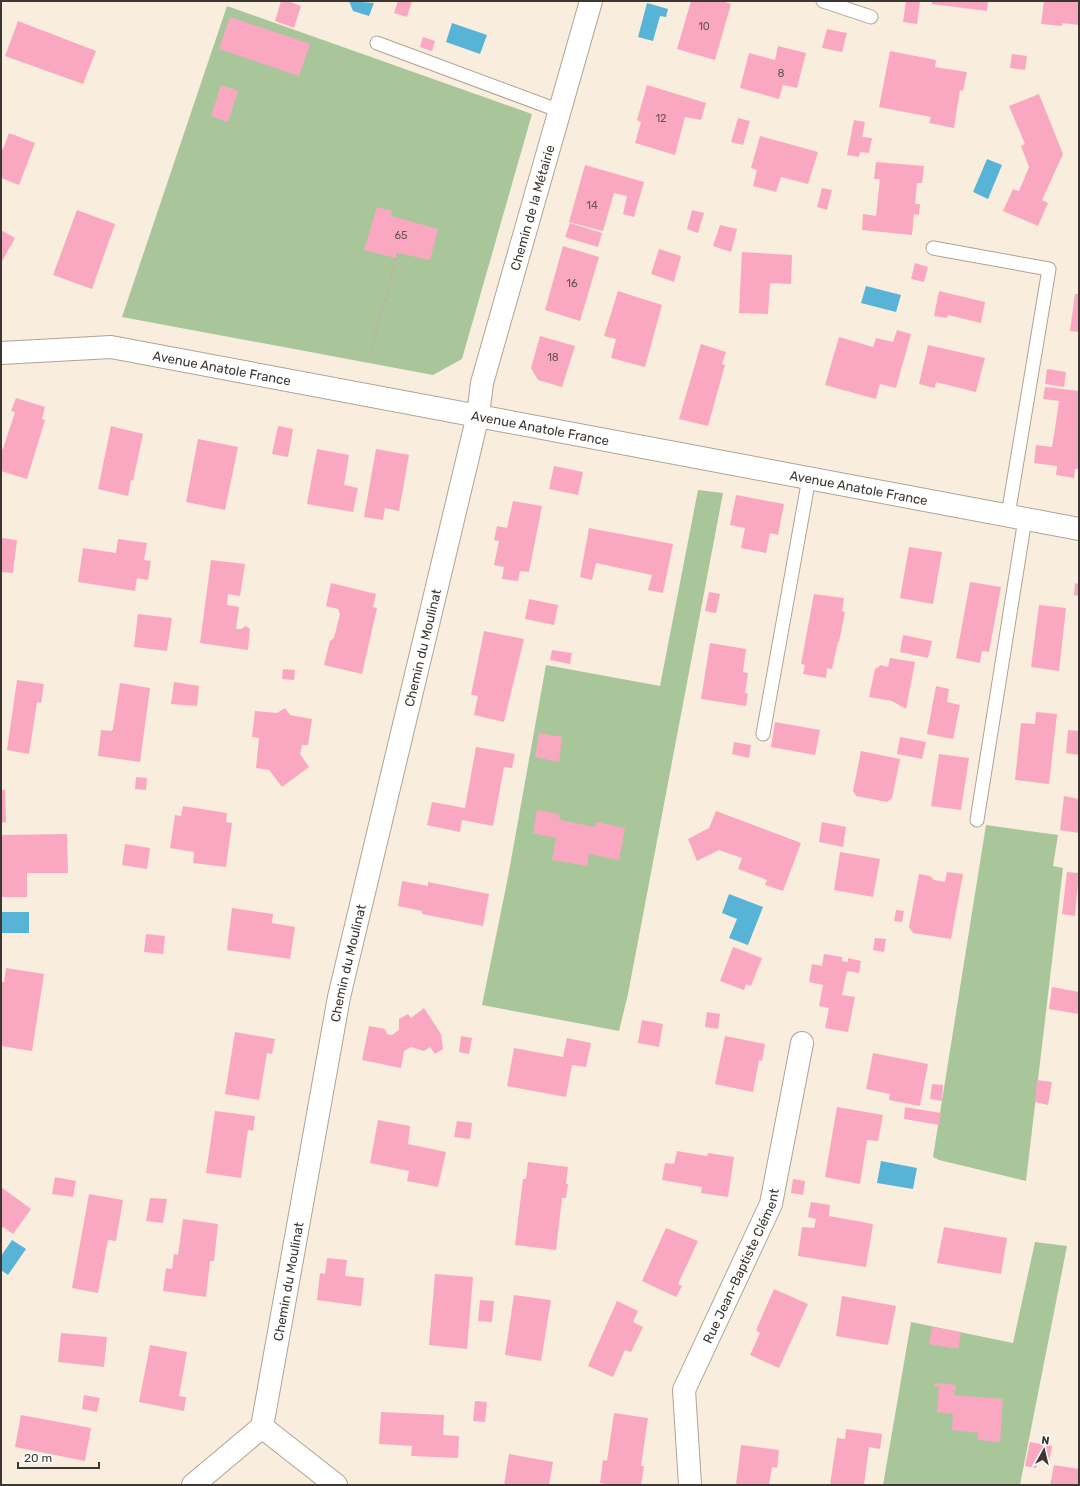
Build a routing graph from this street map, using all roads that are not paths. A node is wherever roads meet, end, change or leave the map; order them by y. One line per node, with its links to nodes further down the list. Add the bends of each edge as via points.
1 (591, 1): 5 (street, Chemin de la Métairie)
2 (823, 1): 3 (lane)
3 (871, 17)
4 (377, 43): 5 (lane)
5 (560, 111): 8 (street, Chemin de la Métairie, via 482,383)
6 (933, 248): 10 (lane, via 1049,269)
7 (1, 353): 8 (street, Avenue Anatole France, via 111,347)
8 (478, 415): 9 (street, Avenue Anatole France); 15 (street, Chemin du Moulinat, via 339,997)
9 (809, 478): 10 (street, Avenue Anatole France); 12 (lane)
10 (1017, 517): 11 (street, Avenue Anatole France); 13 (lane)
11 (1079, 529)
12 (763, 734)
13 (977, 820)
14 (802, 1043): 18 (street, Rue Jean-Baptiste Clément, via 771,1204 684,1390)
15 (262, 1427): 16 (street); 17 (street)
16 (193, 1485)
17 (336, 1485)
18 (690, 1485)

